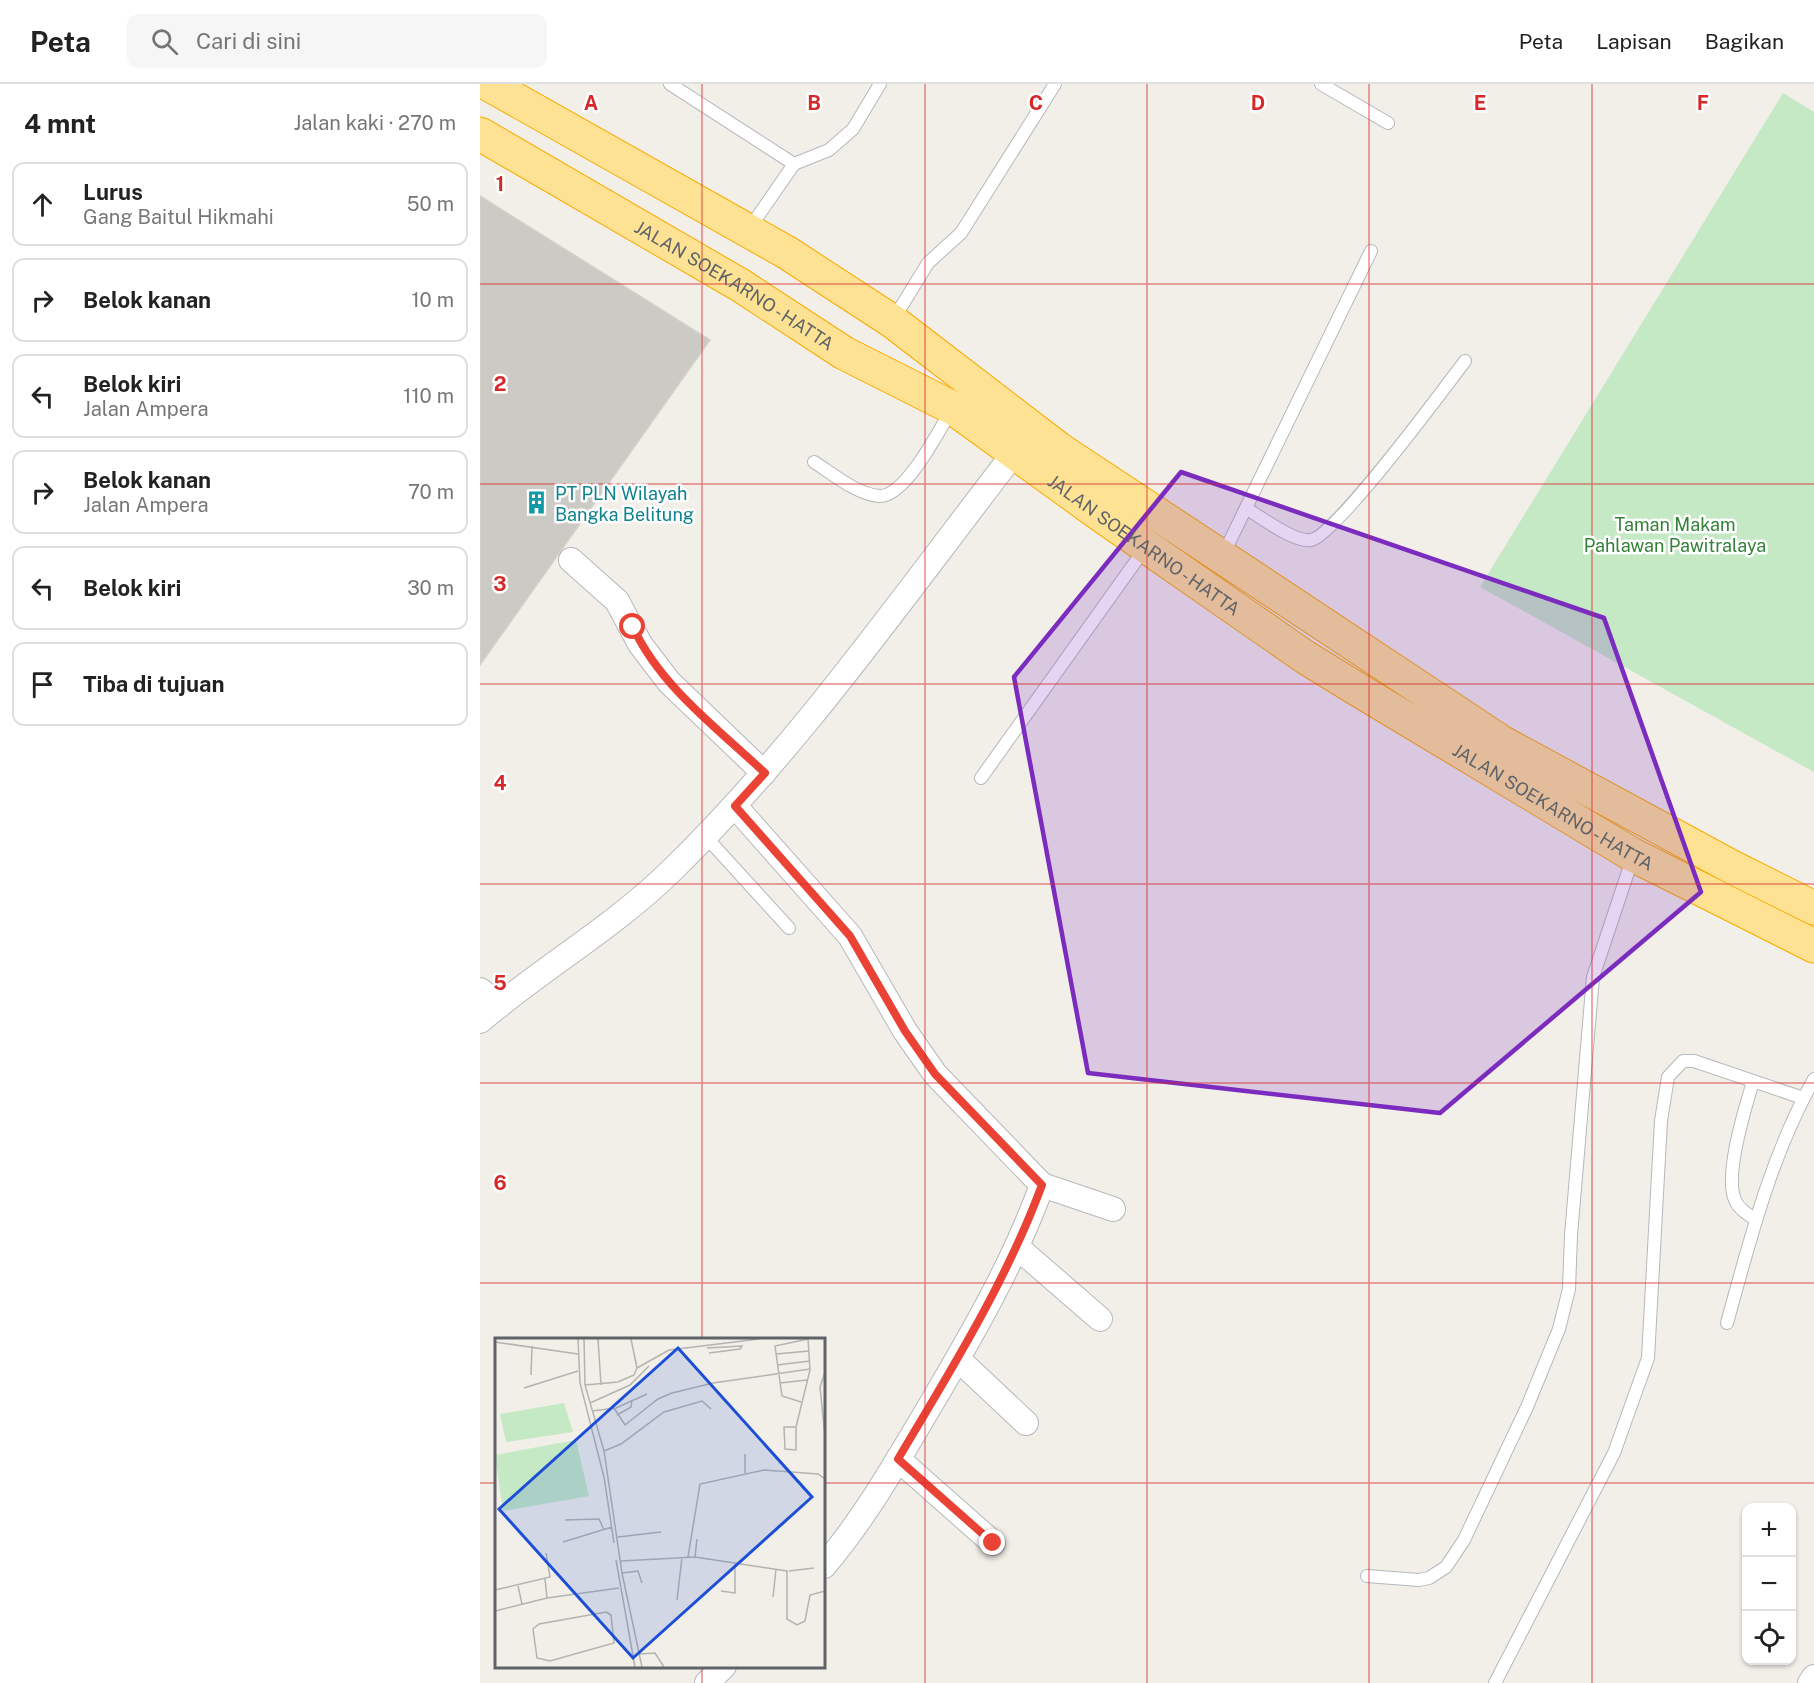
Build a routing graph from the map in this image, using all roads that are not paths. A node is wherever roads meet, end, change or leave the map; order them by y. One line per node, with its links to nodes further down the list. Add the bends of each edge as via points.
1 (488, 84): 9 (highway, JALAN SOEKARNO - HATTA)
2 (670, 84): 8 (lane)
3 (880, 84): 8 (lane, via 853,129 829,150)
4 (1055, 84): 11 (lane, via 961,233 928,263)
5 (1321, 84): 6 (lane)
6 (1388, 123)
7 (480, 134): 13 (highway, JALAN SOEKARNO - HATTA, via 740,285 844,353)
8 (794, 164): 9 (lane)
9 (748, 230): 11 (highway, JALAN SOEKARNO - HATTA)
10 (1371, 251): 16 (lane)
11 (892, 321): 18 (highway, JALAN SOEKARNO - HATTA, via 1059,449)
12 (1465, 361): 16 (lane, via 1417,425 1320,536 1309,541 1299,538)
13 (953, 408): 14 (highway, JALAN SOEKARNO - HATTA); 15 (lane, via 919,462 891,494 869,494)
14 (1015, 452): 17 (highway, JALAN SOEKARNO - HATTA); 20 (street)
15 (814, 462)
16 (1246, 508): 18 (lane)
17 (1147, 546): 21 (lane); 25 (highway, JALAN SOEKARNO - HATTA, via 1305,657)
18 (1222, 558): 23 (highway, JALAN SOEKARNO - HATTA, via 1503,743)
19 (571, 560): 20 (street, via 617,601 640,644 669,682)
20 (765, 773): 22 (street)
21 (981, 778)
22 (735, 806): 24 (street); 35 (street, via 850,936 899,1022 935,1074)
23 (1649, 822): 25 (highway); 26 (highway, JALAN SOEKARNO - HATTA)
24 (706, 837): 27 (lane); 30 (street, via 608,926)
25 (1633, 855): 28 (highway, JALAN SOEKARNO - HATTA); 46 (lane, via 1593,977 1569,1289 1559,1329 1464,1540 1446,1567 1419,1580)
26 (1814, 908)
27 (789, 928)
28 (1814, 946)
29 (480, 990): 30 (street)
30 (499, 1006): 31 (street)
31 (480, 1021)
32 (1814, 1079): 34 (lane)
33 (1753, 1082): 34 (lane); 37 (lane, via 1742,1118 1732,1189 1738,1206); 50 (lane, via 1694,1061 1683,1061 1668,1077 1661,1121 1648,1358 1614,1454)
34 (1803, 1098): 37 (lane)
35 (1042, 1185): 36 (street); 38 (street)
36 (1113, 1209)
37 (1755, 1219): 40 (lane)
38 (1017, 1247): 39 (street); 41 (street)
39 (1100, 1318)
40 (1727, 1323)
41 (958, 1359): 42 (street); 43 (street)
42 (1026, 1423)
43 (898, 1459): 44 (street); 45 (street, via 875,1498)
44 (993, 1543)
45 (825, 1565)
46 (1367, 1576)
47 (722, 1668): 49 (street)
48 (1814, 1677): 51 (street)
49 (707, 1683)
50 (1495, 1683)
51 (1810, 1683)

